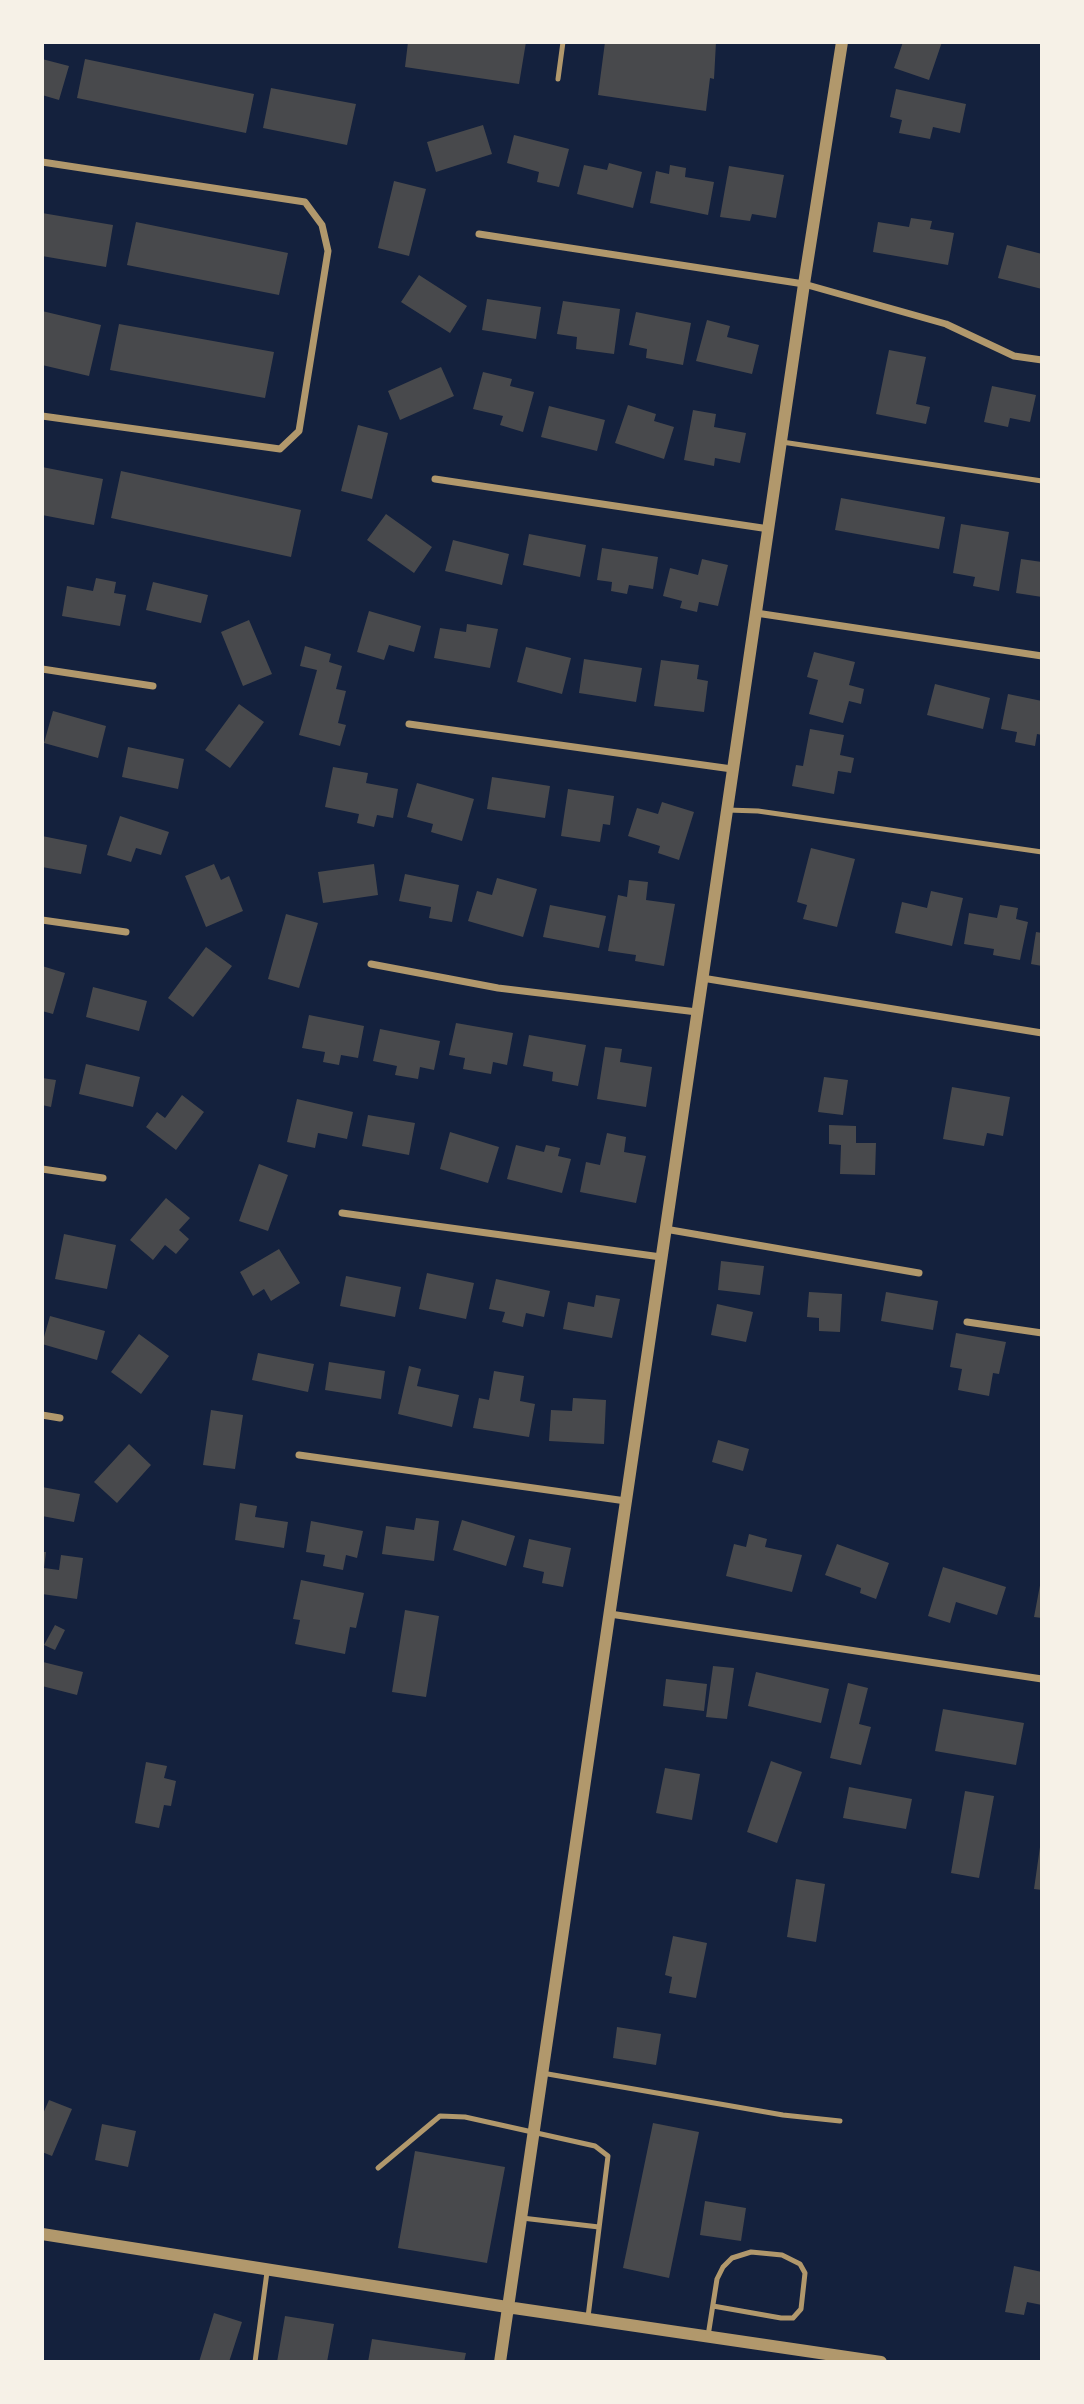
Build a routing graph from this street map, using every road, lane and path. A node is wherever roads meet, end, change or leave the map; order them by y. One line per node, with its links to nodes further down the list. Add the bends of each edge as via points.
1 (563, 42): 3 (lane)
2 (842, 42): 6 (street)
3 (558, 79)
4 (42, 162): 8 (street, via 305,202 322,225 328,251 299,431 280,449)
5 (479, 234): 6 (street)
6 (804, 284): 7 (street, via 946,324 1014,356); 9 (street)
7 (1042, 360)
8 (42, 416)
9 (781, 442): 11 (lane); 12 (street)
10 (435, 479): 12 (street)
11 (1042, 481)
12 (769, 529): 13 (street)
13 (756, 613): 14 (street); 18 (street)
14 (1042, 656)
15 (42, 669): 16 (street)
16 (153, 686)
17 (409, 724): 18 (street)
18 (732, 769): 19 (street)
19 (727, 810): 20 (lane); 24 (street)
20 (1042, 852)
21 (42, 920): 22 (street)
22 (126, 932)
23 (371, 964): 25 (street, via 498,988)
24 (702, 978): 25 (street); 26 (street)
25 (697, 1012): 30 (street)
26 (1042, 1032)
27 (42, 1169): 28 (street)
28 (103, 1178)
29 (342, 1213): 31 (street)
30 (665, 1229): 31 (street); 32 (street)
31 (661, 1257): 38 (street)
32 (919, 1273)
33 (967, 1322): 34 (street)
34 (1042, 1333)
35 (42, 1415): 36 (street)
36 (60, 1418)
37 (299, 1455): 38 (street)
38 (626, 1501): 39 (street)
39 (610, 1614): 40 (street); 41 (street)
40 (1042, 1679)
41 (542, 2073): 42 (lane); 43 (street)
42 (840, 2121)
43 (533, 2134): 44 (lane, via 466,2117 440,2116); 45 (street); 46 (lane, via 595,2146 608,2156)
44 (378, 2168)
45 (520, 2218): 46 (lane); 50 (street)
46 (599, 2227): 51 (lane)
47 (42, 2234): 48 (street)
48 (268, 2269): 50 (street); 53 (lane)
49 (713, 2306): 49 (lane, via 719,2273 732,2258 751,2252 782,2255 800,2264 805,2273 801,2309 793,2318); 52 (lane)
50 (507, 2307): 51 (street); 54 (street)
51 (587, 2319): 52 (street)
52 (708, 2336): 55 (street)
53 (255, 2362)
54 (500, 2362)
55 (881, 2362)

